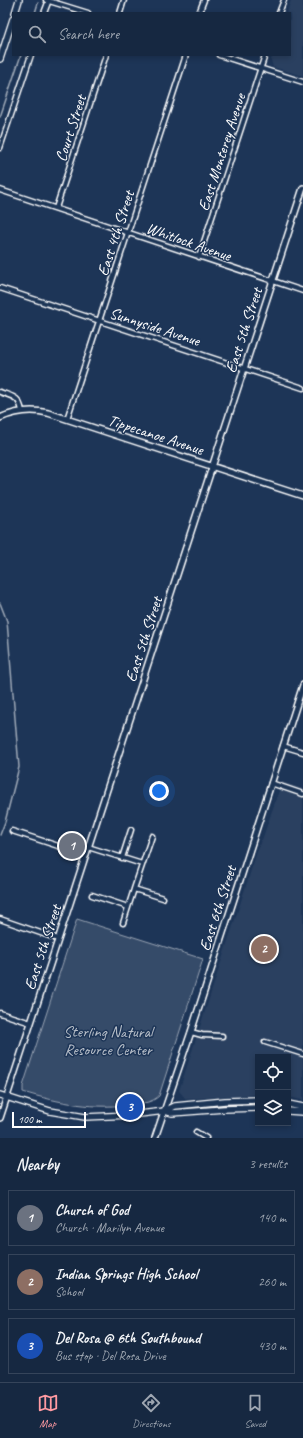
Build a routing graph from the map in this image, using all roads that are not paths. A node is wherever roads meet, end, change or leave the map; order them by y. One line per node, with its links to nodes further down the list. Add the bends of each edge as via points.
1 (19, 0): 6 (main road)
2 (48, 0): 7 (street); 8 (street)
3 (124, 0): 9 (street)
4 (204, 0): 10 (street)
5 (284, 0): 11 (street)
6 (15, 12)
7 (44, 12)
8 (85, 12)
9 (120, 12)
10 (199, 12)
11 (279, 12)
12 (12, 22): 18 (main road)
13 (31, 56): 21 (street)
14 (106, 56): 24 (street, Court Street)
15 (186, 56): 25 (street, East 4th Street)
16 (222, 56): 19 (street)
17 (265, 56): 19 (street, East Monterey Avenue)
18 (0, 59)
19 (261, 68): 20 (street); 26 (street, East Monterey Avenue)
20 (303, 82)
21 (0, 148)
22 (303, 188): 27 (street, East 5th Street)
23 (0, 190): 24 (street, Whitlock Avenue)
24 (56, 208): 25 (street, Whitlock Avenue)
25 (128, 233): 26 (street, Whitlock Avenue); 30 (street, East 4th Street)
26 (199, 257): 27 (street, Whitlock Avenue)
27 (273, 282): 29 (street, Whitlock Avenue); 31 (street, East 5th Street)
28 (0, 288): 30 (street, Sunnyside Avenue)
29 (303, 291)
30 (99, 321): 31 (street, Sunnyside Avenue); 36 (street, East 4th Street)
31 (244, 369): 32 (street, Sunnyside Avenue); 37 (street, East 5th Street)
32 (303, 388)
33 (0, 392): 34 (street, via 17,399)
34 (22, 411): 35 (street, Tippecanoe Avenue); 36 (street, Tippecanoe Avenue, via 41,412)
35 (0, 418)
36 (67, 419): 37 (street, Tippecanoe Avenue)
37 (212, 466): 38 (street, Tippecanoe Avenue); 47 (street, East 5th Street)
38 (303, 496)
39 (303, 684): 40 (street, East 6th Street)
40 (283, 746): 41 (street); 42 (street, East 6th Street)
41 (303, 752)
42 (271, 783): 43 (street); 60 (street, East 6th Street)
43 (303, 794)
44 (131, 830): 49 (street)
45 (12, 831): 48 (street)
46 (152, 836): 50 (street)
47 (88, 847): 48 (street, East 5th Street); 49 (street)
48 (86, 855): 57 (street, East 5th Street)
49 (122, 858): 50 (street)
50 (142, 864): 51 (street)
51 (134, 889): 53 (street); 54 (street)
52 (92, 895): 54 (street)
53 (163, 898)
54 (128, 907): 56 (street)
55 (0, 919): 57 (street)
56 (123, 923)
57 (58, 939): 59 (street, East 5th Street)
58 (0, 1013): 59 (street)
59 (31, 1023): 65 (street, East 5th Street)
60 (191, 1032): 61 (street); 70 (street, East 6th Street)
61 (222, 1036)
62 (265, 1042): 63 (street)
63 (303, 1054)
64 (0, 1095): 65 (main road)
65 (7, 1098): 70 (main road, via 50,1111 85,1117); 73 (street, East 5th Street)
66 (255, 1100): 70 (main road, via 175,1106)
67 (291, 1104): 68 (main road)
68 (303, 1106)
69 (255, 1108): 70 (main road, via 172,1113)
70 (165, 1111): 75 (street, East 6th Street)
71 (291, 1111): 72 (main road)
72 (303, 1112)
73 (0, 1118)
74 (196, 1132): 76 (street)
75 (155, 1138)
76 (206, 1138)

